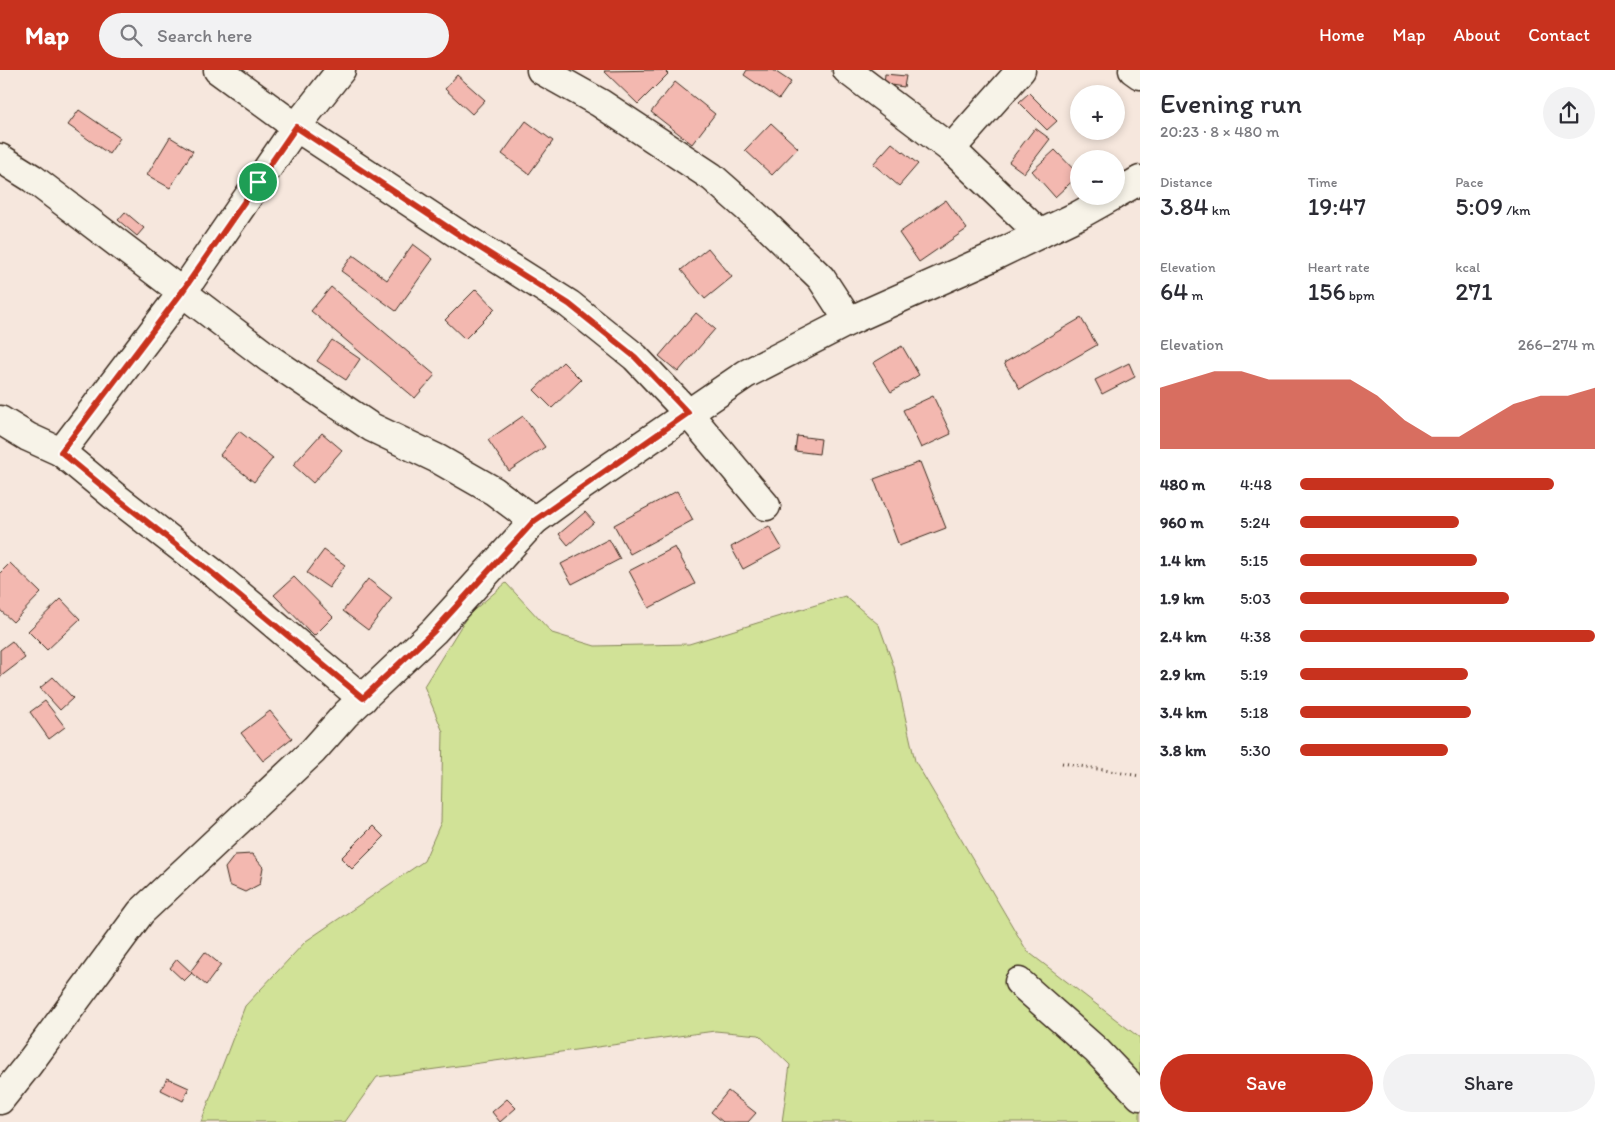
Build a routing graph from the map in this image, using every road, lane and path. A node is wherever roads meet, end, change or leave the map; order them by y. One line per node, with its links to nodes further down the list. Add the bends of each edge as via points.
1 (218, 70): 8 (street)
2 (341, 70): 8 (street)
3 (541, 70): 16 (street, via 600,103 712,177 821,278)
4 (847, 70): 9 (street)
5 (1021, 70): 9 (street)
6 (1132, 70): 7 (street)
7 (1140, 75)
8 (296, 127): 15 (street); 17 (street, via 569,304 635,357)
9 (951, 149): 14 (street)
10 (0, 158): 15 (street, via 32,178)
11 (1140, 180): 12 (street)
12 (1125, 189)
13 (1096, 205): 14 (street)
14 (1040, 234): 16 (street)
15 (182, 292): 19 (street); 21 (street, via 270,359 371,427 438,459 494,491)
16 (849, 321): 17 (street, via 746,374)
17 (688, 413): 20 (street); 21 (street)
18 (0, 420): 19 (street)
19 (61, 452): 22 (street)
20 (766, 506)
21 (534, 521): 22 (street, via 434,631)
22 (363, 698): 27 (street, via 313,751 141,912)
23 (1062, 763): 24 (path)
24 (1140, 776)
25 (1019, 982): 26 (street, via 1097,1051)
26 (1140, 1096)
27 (0, 1100)

